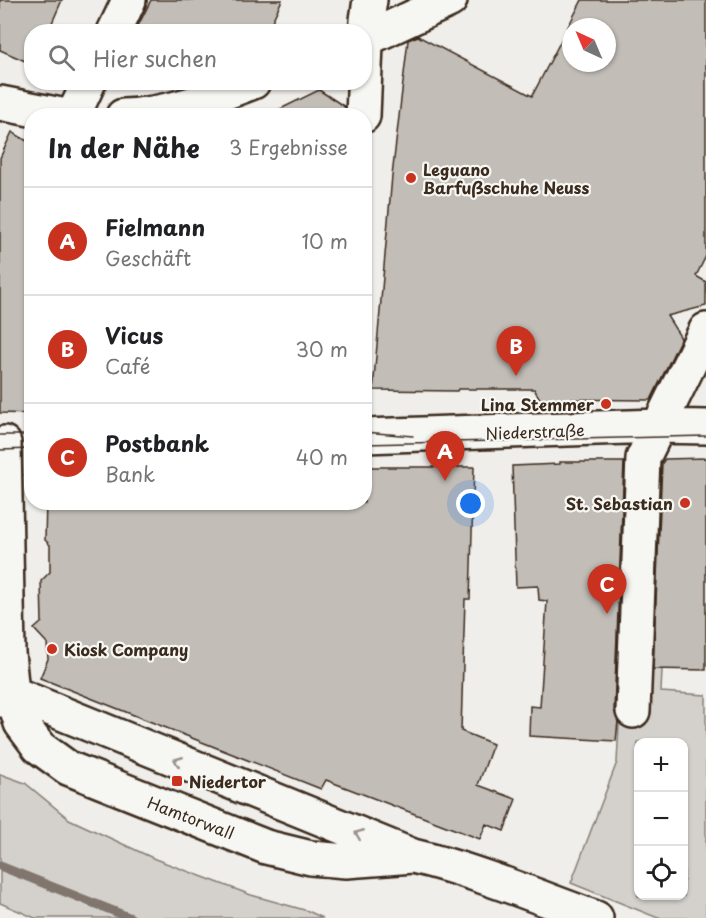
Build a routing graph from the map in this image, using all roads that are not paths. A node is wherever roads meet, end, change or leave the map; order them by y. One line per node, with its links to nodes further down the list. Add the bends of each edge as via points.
1 (129, 0): 4 (street)
2 (370, 0): 5 (street)
3 (450, 0): 6 (street)
4 (118, 24)
5 (368, 24)
6 (372, 36)
7 (85, 90): 12 (street)
8 (229, 90): 13 (street)
9 (364, 90): 14 (street)
10 (0, 103): 11 (street)
11 (25, 108)
12 (77, 108)
13 (171, 108)
14 (363, 108)
15 (706, 330): 16 (street)
16 (658, 426): 17 (street, Niederstraße); 18 (street, Niederstraße); 21 (street, via 643,458)
17 (706, 426)
18 (372, 436)
19 (12, 443): 20 (street, Hamtorwall)
20 (6, 697): 22 (street, Hamtorwall, one-way to 20); 22 (street, Hamtorwall, via 39,747 68,768 266,847 346,861)
21 (633, 711)
22 (413, 856): 23 (street, Hamtorwall, via 479,874)
23 (596, 918)

